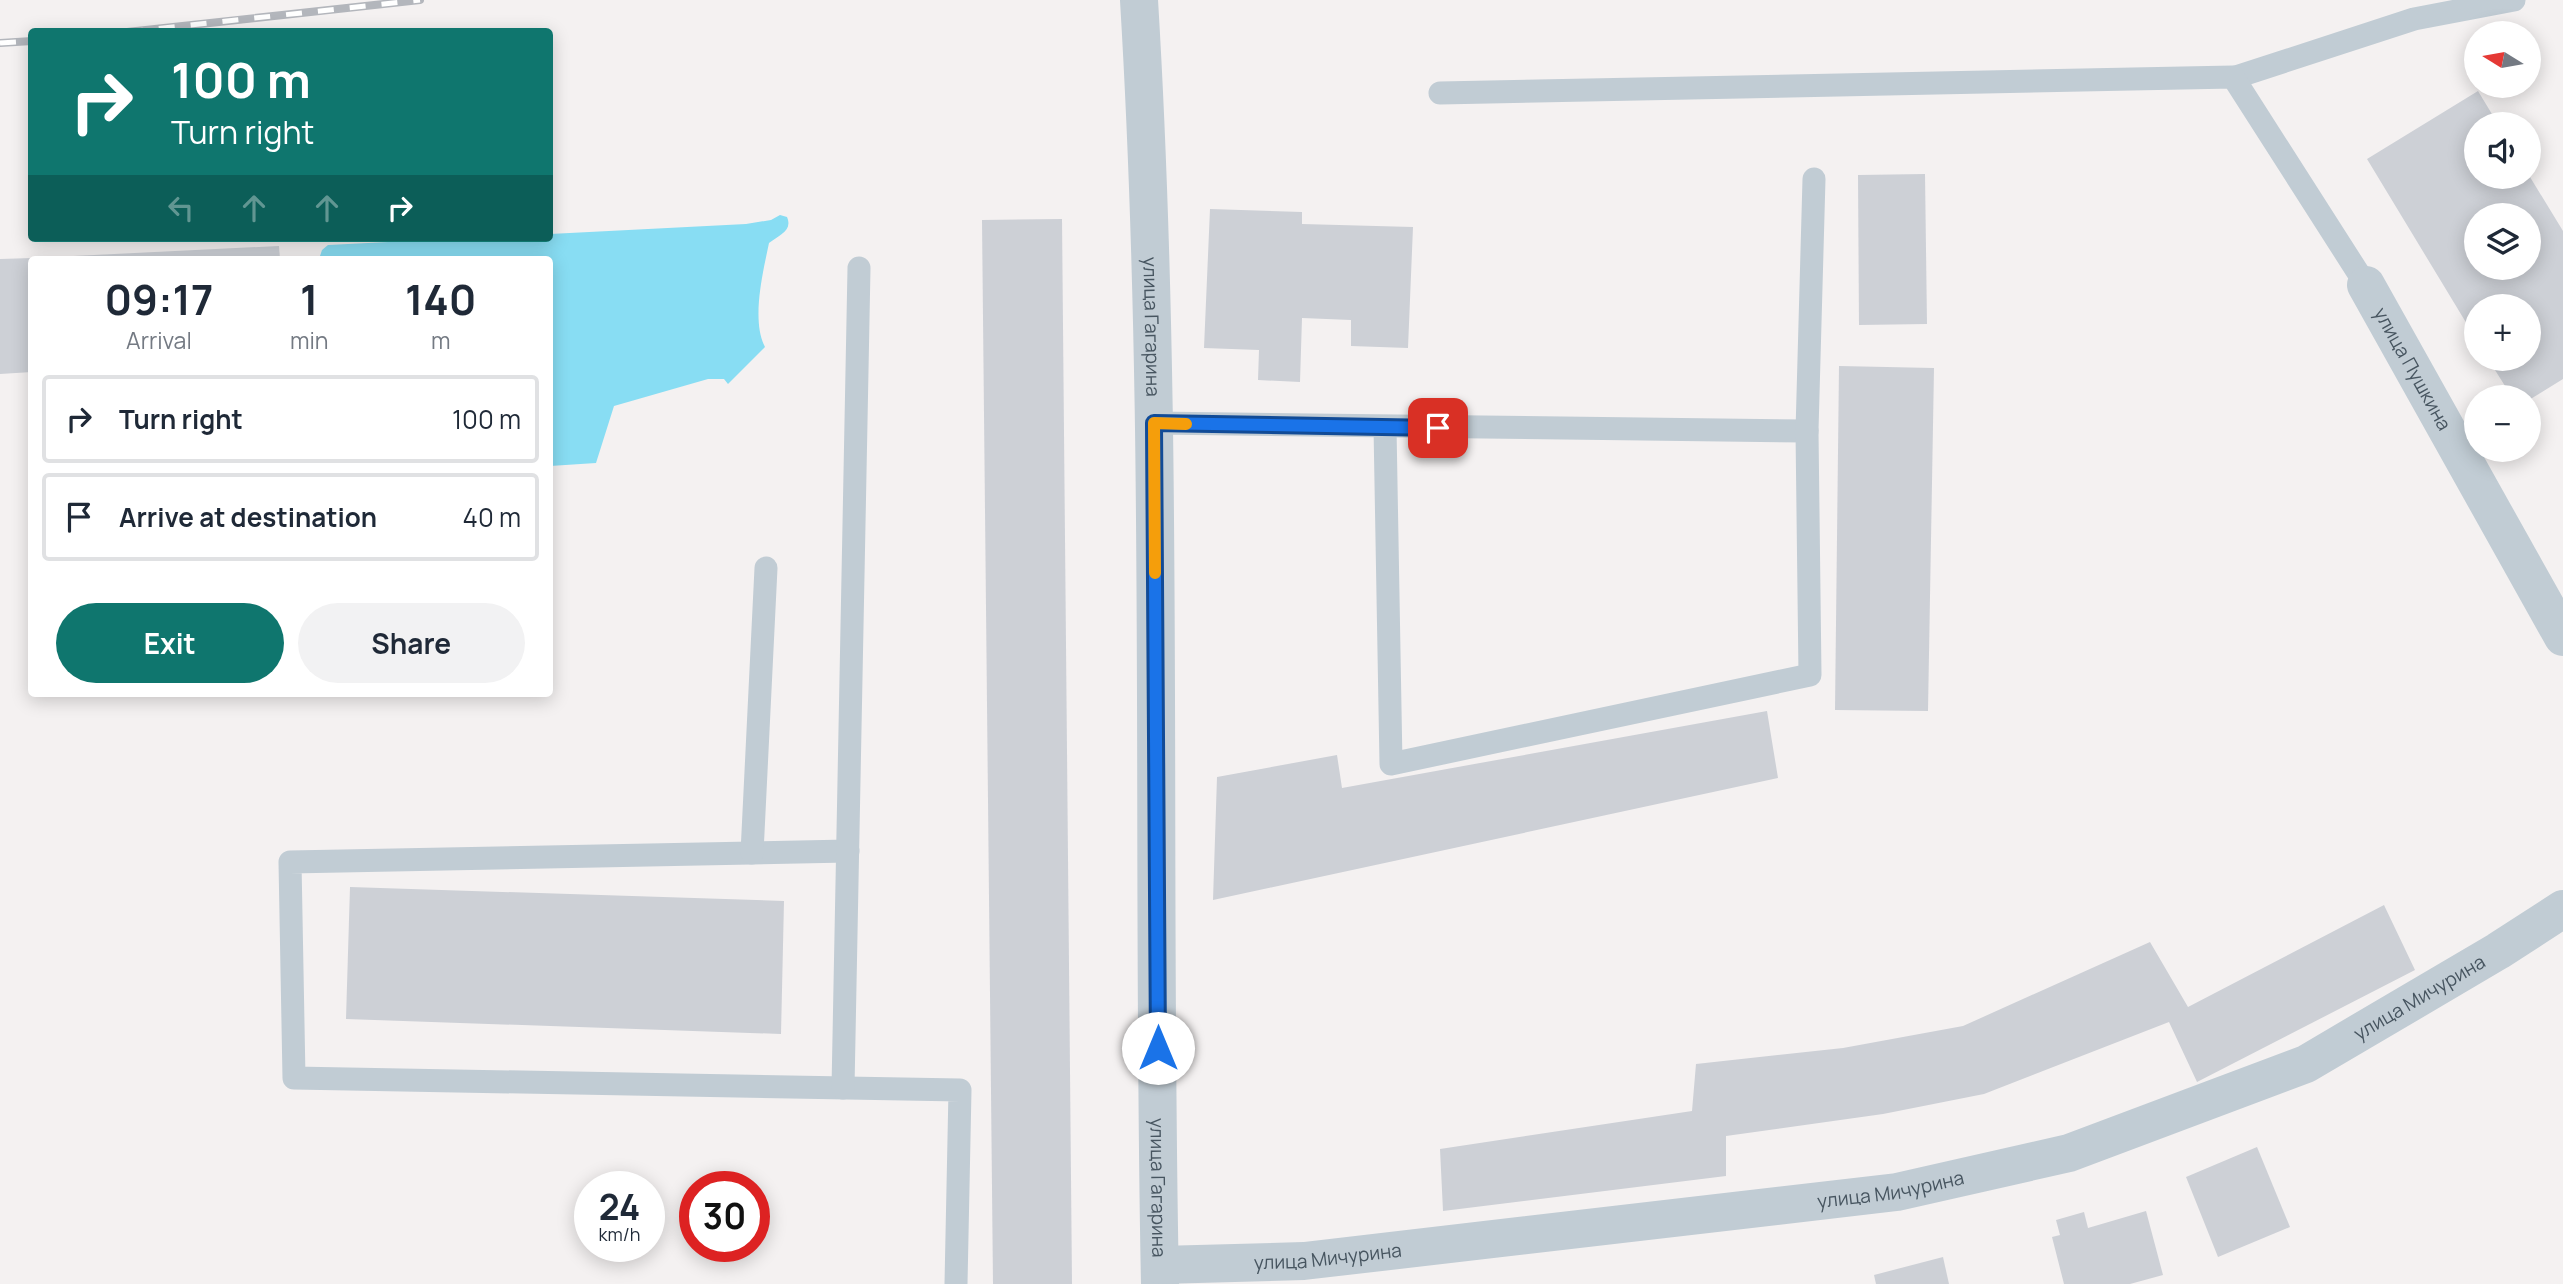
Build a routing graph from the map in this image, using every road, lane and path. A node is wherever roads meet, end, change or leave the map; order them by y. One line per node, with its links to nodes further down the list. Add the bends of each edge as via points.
1 (1139, 0): 8 (street, улица Гагарина)
2 (2514, 0): 3 (lane, via 2414,19)
3 (2233, 78): 4 (lane); 7 (lane)
4 (1440, 93)
5 (1814, 179): 10 (lane)
6 (859, 268): 13 (lane)
7 (2366, 285): 12 (street, улица Пушкина)
8 (1154, 423): 9 (lane); 17 (street, улица Гагарина)
9 (1385, 427): 10 (lane); 10 (lane, via 1391,764 1810,675)
10 (1807, 431)
11 (766, 568): 14 (lane)
12 (2563, 637)
13 (848, 851): 14 (lane); 16 (lane)
14 (751, 853): 16 (lane, via 290,862 294,1078)
15 (2563, 909): 17 (street, улица Мичурина, via 2306,1064 2068,1153 1897,1192)
16 (843, 1088): 18 (lane, via 960,1090)
17 (1160, 1275)
18 (956, 1284)

